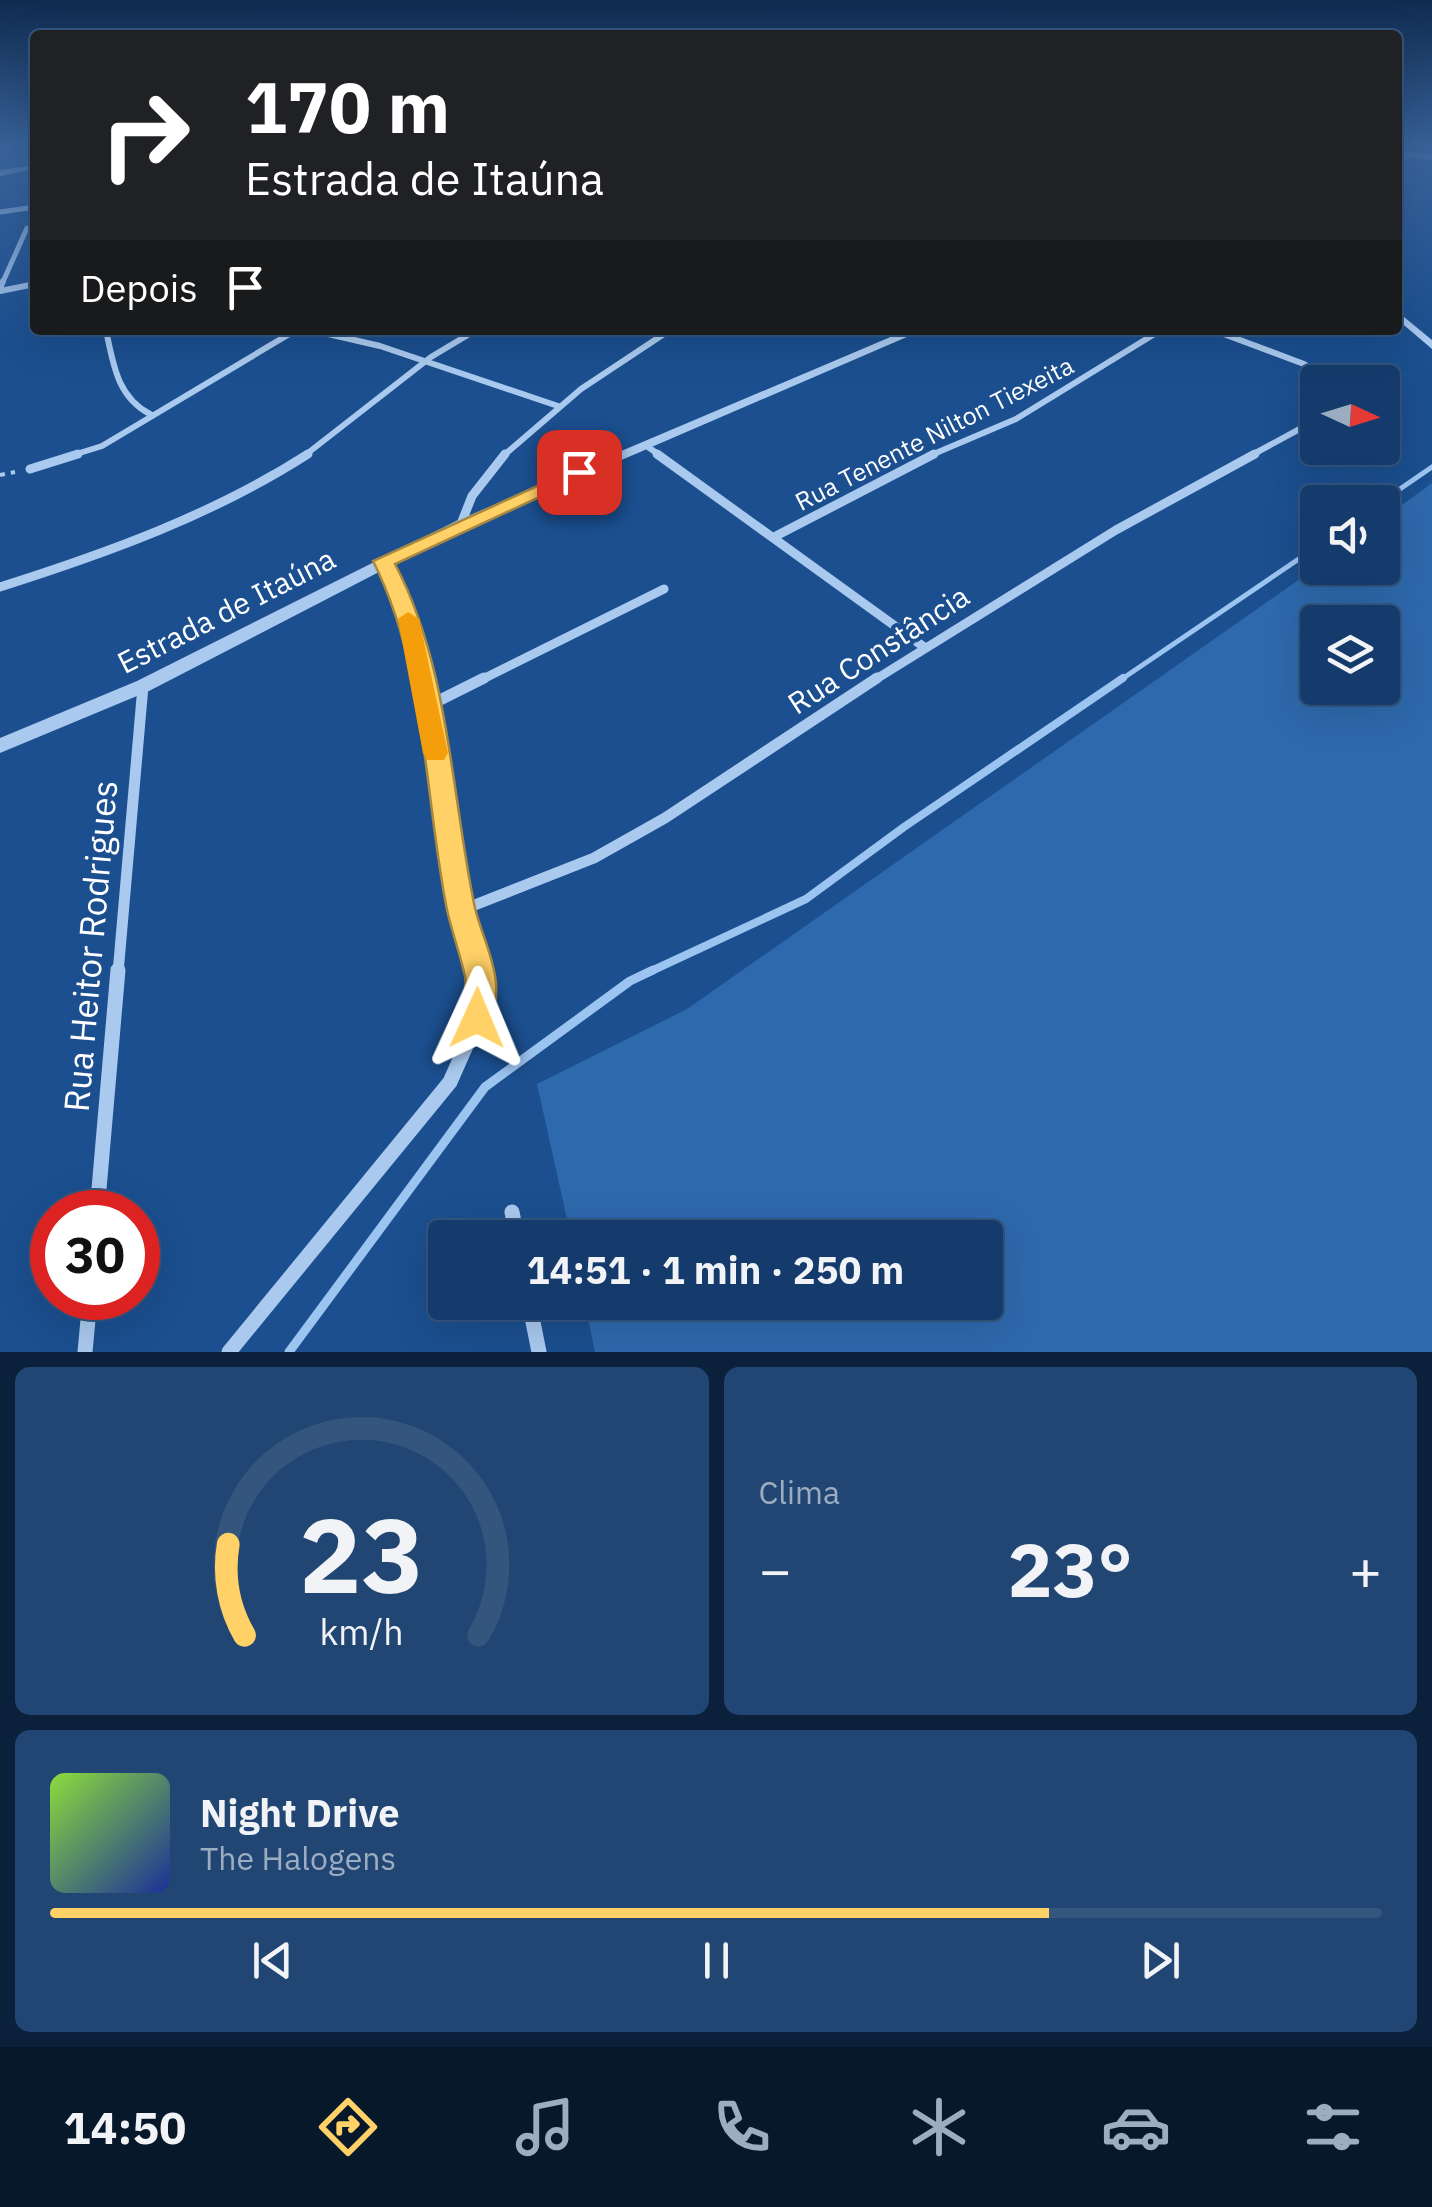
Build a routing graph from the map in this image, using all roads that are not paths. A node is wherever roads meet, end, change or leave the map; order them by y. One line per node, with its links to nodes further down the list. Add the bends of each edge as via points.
1 (27, 228): 3 (street)
2 (30, 285): 3 (street)
3 (0, 289)
4 (1402, 318): 13 (street)
5 (107, 335): 17 (street, via 125,397)
6 (287, 335): 17 (street)
7 (333, 335): 14 (street)
8 (467, 335): 14 (street)
9 (663, 335): 16 (street)
10 (905, 335): 19 (street, Estrada de Itaúna)
11 (1153, 335): 22 (street, Rua Tenente Nilton Tiexeita, via 1016,419 940,450)
12 (1226, 335): 15 (street)
13 (1432, 346)
14 (421, 360): 16 (street); 24 (street, via 310,452 251,488)
15 (1306, 365)
16 (558, 406): 21 (street, via 483,478)
17 (150, 414): 20 (street, via 102,446)
18 (1300, 429): 26 (street, Rua Constância)
19 (644, 445): 21 (street, Estrada de Itaúna); 22 (street)
20 (30, 470)
21 (461, 524): 23 (street, Estrada de Itaúna)
22 (774, 537): 26 (street)
23 (384, 561): 27 (street, Estrada de Itaúna); 28 (street, via 403,599)
24 (0, 587)
25 (664, 589): 28 (street)
26 (924, 647): 30 (street, Rua Constância, via 665,818 594,858)
27 (142, 686): 29 (street, Estrada de Itaúna); 31 (street, Rua Heitor Rodrigues)
28 (428, 706): 30 (street)
29 (0, 746)
30 (462, 910): 37 (street, via 481,982 471,1041 450,1082)
31 (99, 1190)
32 (512, 1212): 33 (street)
33 (514, 1220)
34 (88, 1320): 36 (street)
35 (532, 1320): 38 (street)
36 (85, 1352)
37 (230, 1352)
38 (538, 1352)

